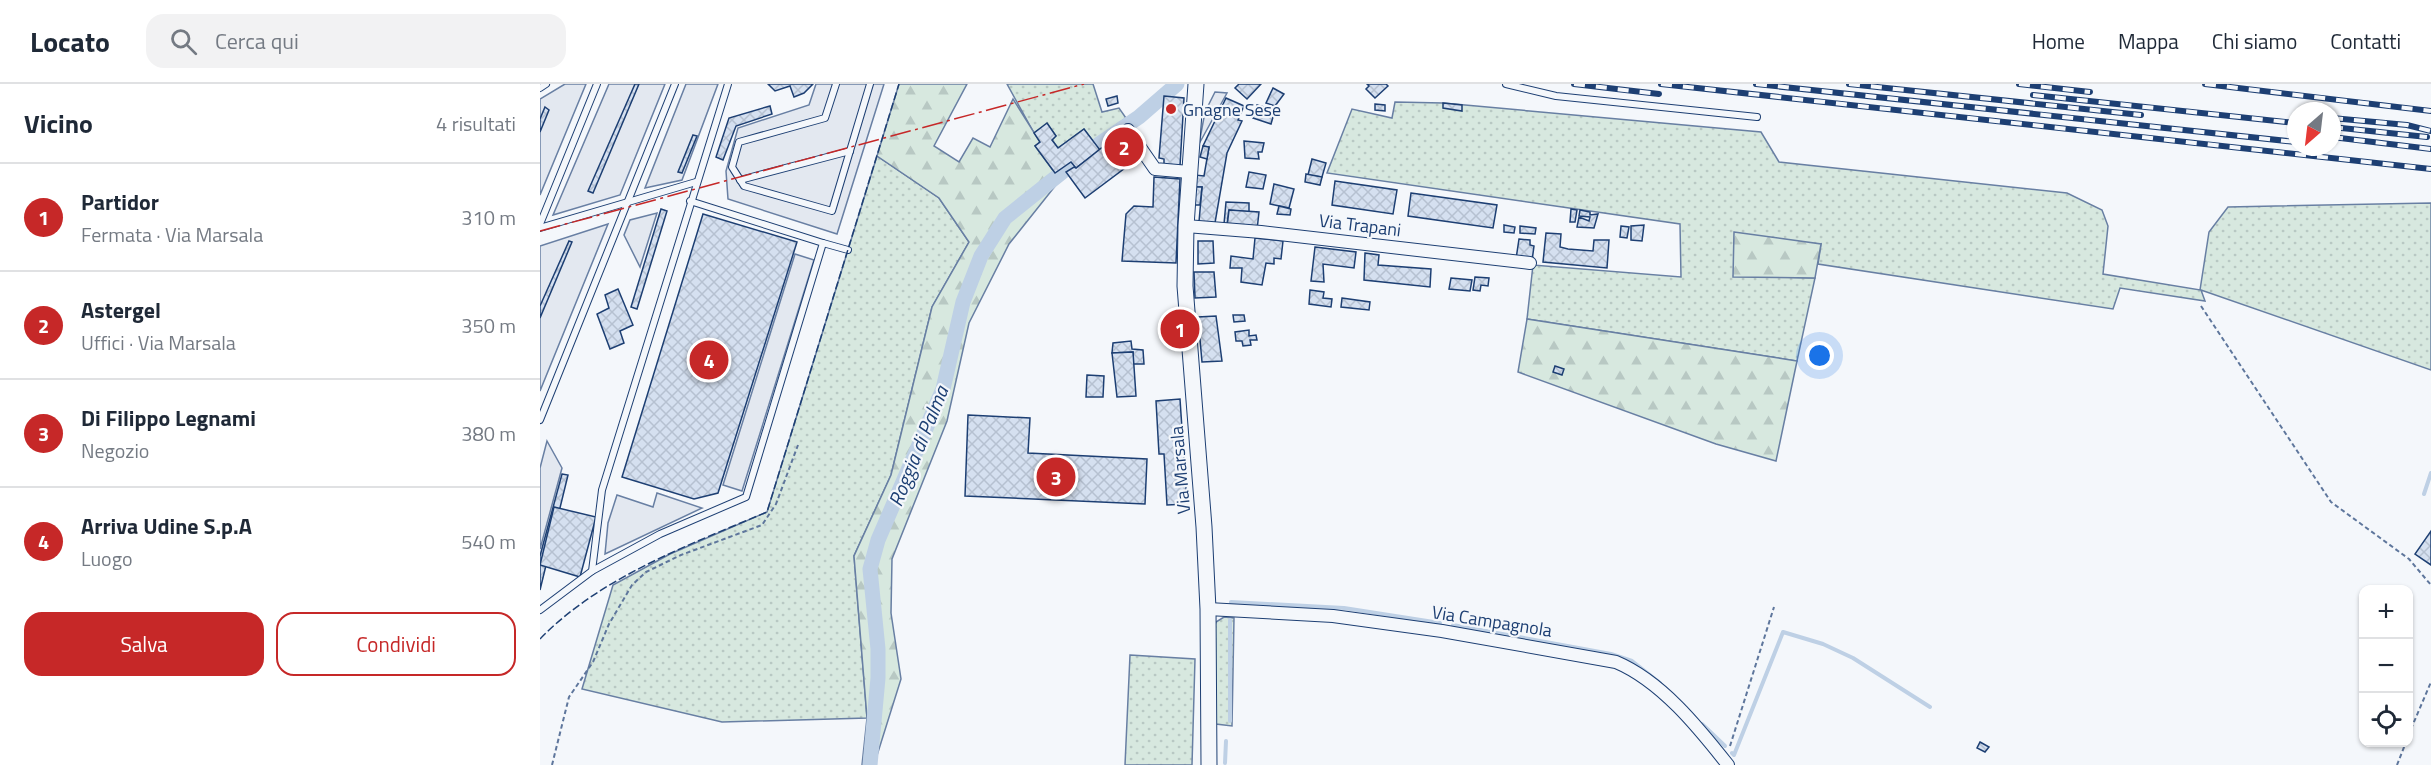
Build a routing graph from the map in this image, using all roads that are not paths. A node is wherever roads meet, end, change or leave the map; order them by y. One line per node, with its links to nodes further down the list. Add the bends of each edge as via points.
1 (546, 84): 9 (lane)
2 (597, 84): 18 (lane)
3 (675, 84): 17 (lane)
4 (728, 84): 15 (lane)
5 (836, 84): 14 (lane, via 825,118 739,142 732,167)
6 (870, 84): 12 (lane)
7 (1196, 84): 13 (street, Via Marsala)
8 (1506, 84): 10 (lane, via 1556,96)
9 (540, 88)
10 (1757, 117)
11 (1128, 130): 13 (street, via 1155,169)
12 (849, 151): 14 (lane); 14 (lane, via 832,211 744,186)
13 (1189, 172): 19 (street, Via Marsala)
14 (740, 180)
15 (696, 182): 16 (lane); 17 (lane)
16 (690, 201): 20 (lane); 24 (lane, via 602,490)
17 (627, 203): 18 (lane); 23 (lane)
18 (540, 226)
19 (1185, 226): 22 (street, Via Trapani); 25 (street, Via Marsala, via 1185,286)
20 (823, 243): 21 (lane); 24 (lane, via 746,497 660,534)
21 (848, 250)
22 (1530, 263)
23 (540, 420)
24 (592, 571): 26 (lane)
25 (1208, 609): 27 (street, Via Campagnola, via 1344,617 1616,662 1640,674 1667,698); 28 (street, Via Marsala)
26 (540, 610)
27 (1726, 763)
28 (1209, 765)

